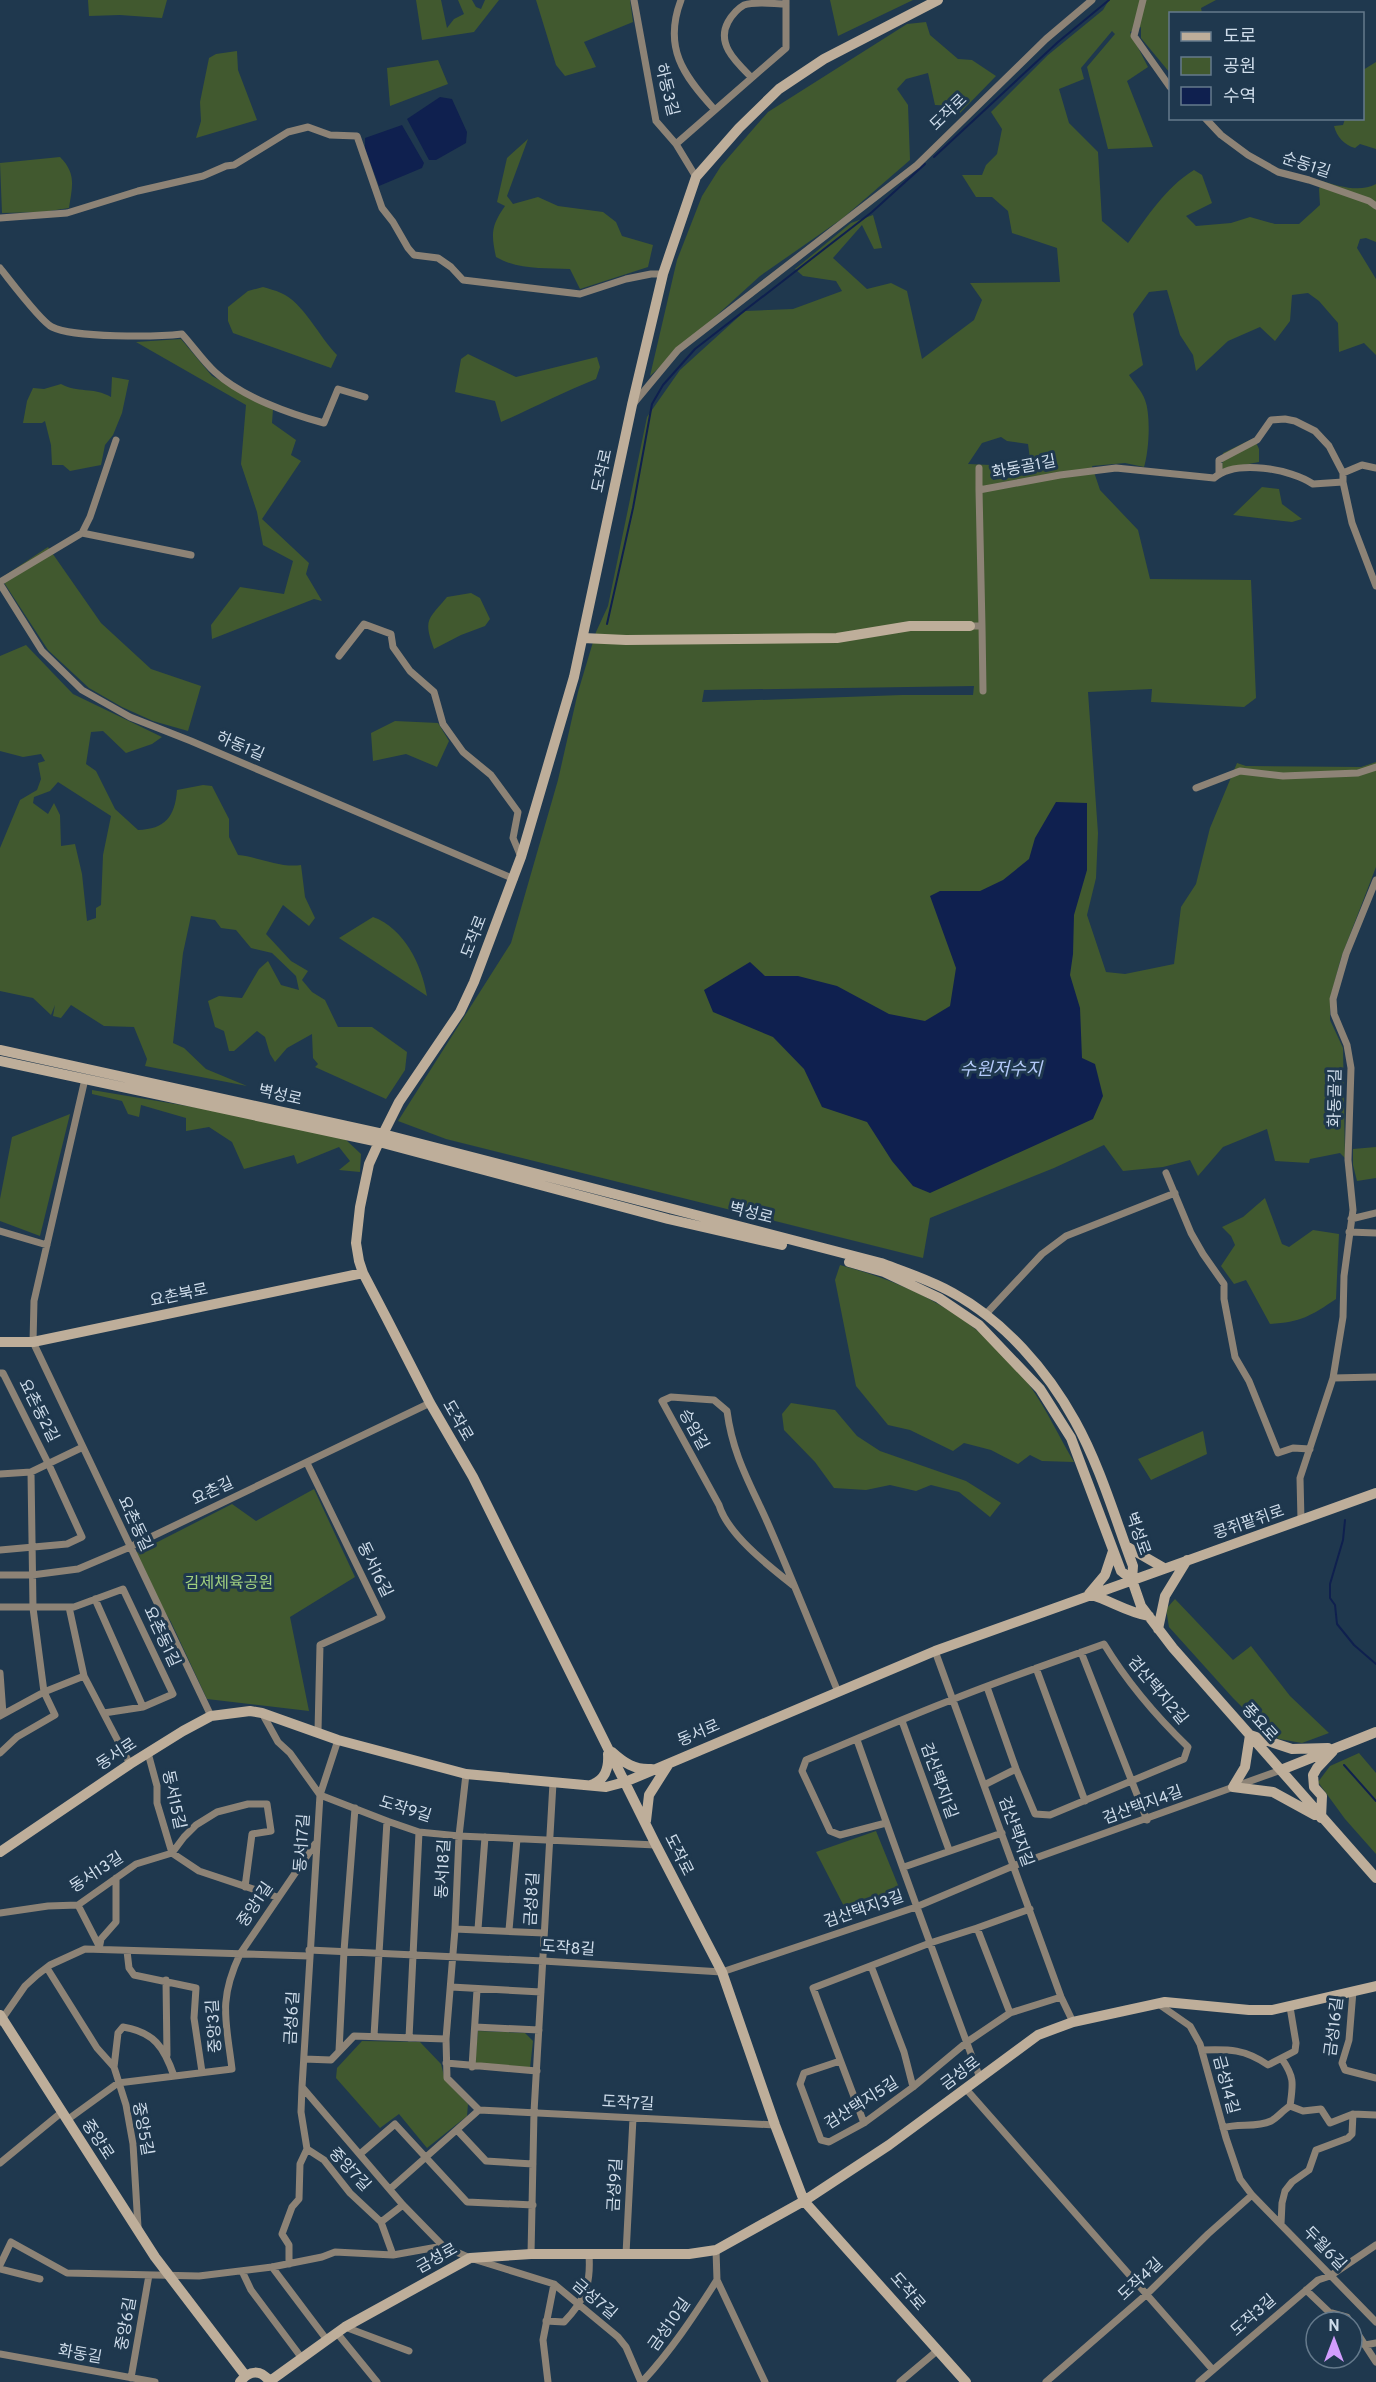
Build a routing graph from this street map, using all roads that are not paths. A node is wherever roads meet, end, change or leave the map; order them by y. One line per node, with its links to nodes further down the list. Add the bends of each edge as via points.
1 (634, 0): 12 (street, 하동3길, via 656,121)
2 (681, 0): 10 (street, via 674,38 678,60 691,84)
3 (938, 0): 13 (main road, 도작로, via 824,59 778,90)
4 (1092, 0): 19 (street, 도작로, via 1046,39 917,165 678,350)
5 (1143, 0): 9 (street, via 1134,36)
6 (746, 2): 7 (street); 8 (street, via 732,14 724,28 724,39 728,52)
7 (786, 2): 8 (street, via 786,48)
8 (751, 77): 10 (street)
9 (1169, 86)
10 (714, 109): 12 (street)
11 (1207, 120): 14 (street, 순동1길, via 1248,155 1278,172)
12 (676, 144): 13 (street, 하동3길)
13 (696, 177): 17 (main road, 도작로)
14 (1376, 206)
15 (0, 218): 17 (street, via 67,213 202,176 234,165 288,132 308,127 330,135 357,136 382,208 408,248 414,255 438,258 463,280 580,294 626,279)
16 (0, 268): 18 (street, via 50,326 64,331 121,335 182,334 215,372 288,413 324,423 338,389)
17 (663, 274): 19 (main road, 도작로)
18 (365, 398)
19 (632, 405): 32 (main road, 도작로)
20 (116, 440): 27 (street)
21 (980, 468): 26 (street)
22 (1376, 468): 24 (street, via 1362,465)
23 (1219, 473): 24 (street, via 1219,460 1257,440 1271,420 1285,419 1315,431 1329,446); 25 (street, 화동골1길, via 1266,468 1313,484); 26 (street, 화동골1길, via 1214,478 1116,468)
24 (1343, 473): 25 (street)
25 (1343, 482): 30 (street, via 1352,523)
26 (979, 490): 31 (street, 화동골1길)
27 (82, 533): 28 (street); 29 (street)
28 (191, 555)
29 (0, 583): 38 (street, 하동1길, via 42,651 92,696 130,717)
30 (1376, 586)
31 (976, 626): 32 (main road, via 910,626 837,638); 34 (street, 화동골1길)
32 (583, 638): 37 (main road, 도작로)
33 (339, 656): 37 (street, via 364,624 391,634 393,647 410,671 434,692 443,724 463,752 491,775 518,812 513,838)
34 (983, 691)
35 (1376, 767): 36 (street, via 1358,772 1283,776 1240,771)
36 (1196, 788)
37 (521, 857): 38 (main road, 도작로)
38 (513, 879): 43 (main road, 도작로, via 460,1012 399,1101)
39 (1376, 880): 47 (street, 화동골길, via 1346,954 1333,999 1351,1068)
40 (0, 1050): 43 (main road, 벽성로)
41 (0, 1061): 42 (main road, 벽성로)
42 (85, 1079): 43 (main road, 벽성로); 51 (street)
43 (381, 1138): 52 (main road, 도작로, via 369,1164 360,1207 356,1243); 53 (main road, 벽성로, via 881,1263 954,1293); 72 (main road, 벽성로, via 668,1219 811,1251 884,1272 939,1298 979,1325 1040,1389 1071,1437)
44 (1166, 1173): 45 (street)
45 (1175, 1193): 53 (street, via 1066,1236 1042,1254); 61 (street, via 1199,1247 1224,1284 1235,1357 1278,1453 1293,1448)
46 (1376, 1213): 47 (street)
47 (1351, 1220): 49 (street, 화동골길)
48 (0, 1231): 51 (street)
49 (1349, 1232): 50 (street); 58 (street, 화동골길, via 1343,1317)
50 (1376, 1233)
51 (47, 1245): 55 (street, via 34,1301)
52 (363, 1273): 55 (main road, 요촌북로); 59 (main road, 도작로)
53 (986, 1315): 68 (main road, 벽성로, via 1014,1339 1042,1372 1075,1421)
54 (0, 1342): 55 (main road, 요촌북로)
55 (33, 1342): 60 (street, 요촌동길)
56 (0, 1372): 63 (street, 요촌동2길)
57 (1376, 1377): 58 (street)
58 (1333, 1378): 61 (street, 화동골길)
59 (430, 1403): 62 (street, 요촌길); 106 (main road, 도작로, via 473,1477)
60 (83, 1447): 63 (street, 요촌동2길); 70 (street, 요촌동길)
61 (1310, 1449): 67 (street, 화동골길, via 1300,1478)
62 (307, 1463): 70 (street, 요촌길); 101 (street, 동서16길, via 382,1617 321,1646)
63 (50, 1465): 64 (street, 요촌동2길); 69 (street, 요촌동2길, via 82,1537 67,1544)
64 (31, 1472): 65 (street, 요촌동2길); 69 (street)
65 (0, 1474)
66 (1376, 1493): 67 (main road, 콩쥐팥쥐로)
67 (1301, 1520): 73 (main road, 콩쥐팥쥐로)
68 (1125, 1545): 74 (main road); 77 (main road, 벽성로, via 1133,1566)
69 (32, 1547): 71 (street, 요촌동2길); 76 (street)
70 (130, 1547): 76 (street, 요촌길, via 78,1569); 99 (street, 요촌동길)
71 (0, 1550)
72 (1113, 1551): 77 (main road, 벽성로, via 1121,1571); 79 (main road, via 1105,1575)
73 (1187, 1560): 74 (main road, 콩쥐팥쥐로); 85 (main road, via 1165,1596)
74 (1164, 1568): 77 (main road, 콩쥐팥쥐로)
75 (0, 1575): 76 (street, 요촌길)
76 (32, 1575): 83 (street)
77 (1132, 1580): 79 (main road, 동서로); 84 (main road, 풍요로)
78 (794, 1586): 78 (street, 승암길, via 756,1555 722,1515 662,1401 671,1397 714,1400 727,1411 733,1446); 93 (street, 승암길)
79 (1089, 1596): 84 (main road); 86 (main road, 동서로)
80 (95, 1599): 82 (street, 요촌동1길); 95 (street); 95 (street, 요촌동1길, via 123,1589 173,1694)
81 (0, 1607): 83 (street, 요촌동1길)
82 (69, 1607): 83 (street, 요촌동1길); 90 (street)
83 (33, 1608): 92 (street)
84 (1149, 1617): 85 (main road, 풍요로)
85 (1158, 1629): 103 (main road, 풍요로)
86 (935, 1651): 93 (main road, 동서로); 94 (street, 검산택지길)
87 (1081, 1652): 88 (street, 검산택지2길); 116 (street); 116 (street, 검산택지2길, via 1104,1644 1158,1717 1188,1747 1184,1759)
88 (1036, 1668): 91 (street, 검산택지2길); 123 (street)
89 (0, 1673): 98 (street)
90 (84, 1676): 92 (street); 96 (street)
91 (987, 1687): 94 (street, 검산택지2길); 113 (street, 검산택지2길)
92 (44, 1692): 98 (street); 108 (street, via 55,1715 17,1737)
93 (838, 1692): 111 (main road, 동서로)
94 (953, 1699): 100 (street); 119 (street, 검산택지길)
95 (143, 1707): 96 (street, 요촌동1길)
96 (104, 1713): 110 (street)
97 (262, 1713): 99 (main road, 동서로); 101 (main road, 동서로); 122 (street, via 278,1742)
98 (1, 1715)
99 (211, 1716): 109 (main road, 동서로)
100 (902, 1721): 105 (street); 138 (street, 검산택지1길)
101 (318, 1731): 104 (main road, 동서로)
102 (1376, 1732): 107 (main road)
103 (1250, 1735): 107 (main road, via 1292,1749); 114 (main road, 풍요로); 121 (main road, via 1245,1767)
104 (338, 1740): 115 (main road, 동서로); 122 (street, 동서17길)
105 (857, 1740): 128 (street); 128 (street, via 806,1760 802,1771 830,1831 840,1835)
106 (607, 1748): 112 (main road, via 632,1767); 117 (main road, 도작로); 120 (main road, via 605,1774)
107 (1335, 1748): 114 (main road); 125 (main road, via 1313,1775 1314,1787 1322,1796)
108 (0, 1753)
109 (148, 1753): 110 (main road, 동서로); 140 (street, 동서15길)
110 (130, 1764): 139 (main road, 동서로)
111 (668, 1764): 112 (main road, 동서로); 129 (main road, via 649,1795)
112 (657, 1769): 117 (main road, 동서로)
113 (1016, 1769): 119 (street); 123 (street, 검산택지2길, via 1035,1814 1050,1815)
114 (1281, 1770): 121 (street, 검산택지4길); 125 (main road, 풍요로)
115 (466, 1774): 118 (main road, 동서로); 132 (street, 동서18길)
116 (1132, 1781): 123 (street, 검산택지2길); 126 (street)
117 (625, 1782): 120 (main road, 동서로); 129 (main road, 도작로)
118 (553, 1783): 120 (main road, 동서로); 135 (street)
119 (984, 1785): 131 (street, 검산택지길)
120 (588, 1786)
121 (1233, 1787): 125 (main road, via 1273,1792); 126 (street, 검산택지4길)
122 (320, 1795): 124 (street, 도작9길); 136 (street, 동서17길)
123 (1085, 1801)
124 (355, 1808): 127 (street, 도작9길); 159 (street)
125 (1321, 1818): 144 (main road, 풍요로)
126 (1147, 1820): 141 (street, 검산택지4길)
127 (387, 1821): 130 (street, 도작9길); 161 (street)
128 (886, 1823): 142 (street)
129 (646, 1825): 137 (main road, 도작로)
130 (419, 1832): 132 (street, 도작9길); 163 (street)
131 (1002, 1833): 138 (street); 141 (street, 검산택지길)
132 (459, 1836): 133 (street, 도작9길); 152 (street, 동서18길)
133 (485, 1837): 134 (street, 도작9길); 153 (street)
134 (517, 1839): 135 (street, 도작9길); 154 (street)
135 (549, 1841): 137 (street, 도작9길); 155 (street, 금성8길)
136 (316, 1843): 146 (street, 중앙1길); 160 (street, 동서17길)
137 (656, 1845): 168 (main road, 도작로)
138 (949, 1850): 142 (street)
139 (0, 1852)
140 (172, 1853): 143 (street, 동서13길, via 136,1864); 145 (street, 동서15길, via 199,1870); 145 (street, 동서15길, via 196,1825 217,1812 248,1804 267,1804 271,1832 252,1834)
141 (1013, 1866): 148 (street, 검산택지3길); 149 (street, 검산택지길)
142 (904, 1867): 148 (street)
143 (116, 1878): 147 (street, 동서13길); 157 (street, via 116,1922 101,1940)
144 (1376, 1878)
145 (245, 1887): 146 (street, 동서15길)
146 (278, 1897): 162 (street, 중앙1길)
147 (78, 1905): 150 (street, 동서13길); 157 (street)
148 (916, 1907): 156 (street); 168 (street, 검산택지3길)
149 (1030, 1908): 151 (street); 175 (street, 검산택지길)
150 (0, 1913)
151 (977, 1928): 156 (street); 178 (street)
152 (455, 1929): 153 (street); 164 (street, 동서18길)
153 (478, 1929): 154 (street)
154 (509, 1930): 155 (street)
155 (544, 1933): 165 (street, 금성8길)
156 (930, 1943): 166 (street); 186 (street)
157 (99, 1949): 158 (street, 중앙1길); 167 (street, 중앙1길, via 85,1949)
158 (127, 1951): 162 (street, 중앙1길); 169 (street, via 134,1975)
159 (344, 1952): 160 (street, 도작8길); 161 (street, 도작8길); 188 (street)
160 (309, 1953): 162 (street, 중앙1길); 190 (street, 금성6길)
161 (378, 1953): 163 (street, 도작8길); 183 (street)
162 (240, 1954): 197 (street, 중앙3길, via 224,2005 232,2069)
163 (413, 1956): 164 (street, 도작8길); 184 (street)
164 (452, 1958): 165 (street, 도작8길); 171 (street)
165 (543, 1961): 168 (street, 도작8길); 174 (street, 금성8길)
166 (870, 1966): 192 (street, via 813,1988); 203 (street, 검산택지5길, via 904,2052)
167 (46, 1968): 179 (street, 중앙1길, via 25,1986); 194 (street, 중앙5길)
168 (722, 1972): 213 (main road, 도작로)
169 (166, 1980): 189 (street); 197 (street, 중앙3길, via 196,1988 194,2018)
170 (1376, 1986): 173 (main road, 금성로)
171 (451, 1987): 172 (street); 185 (street)
172 (477, 1990): 174 (street); 181 (street)
173 (1353, 1991): 177 (main road, 금성로); 200 (street, 금성16길, via 1349,2040 1342,2063 1345,2070)
174 (541, 1992): 182 (street, 금성8길)
175 (1061, 1996): 178 (street, 검산택지5길); 180 (street, 검산택지길)
176 (1157, 2003): 177 (main road, 금성로, via 1250,2010); 180 (main road, 금성로); 187 (street, 금성14길, via 1190,2026)
177 (1290, 2007): 191 (street, via 1295,2052)
178 (1010, 2013): 186 (street, 검산택지5길)
179 (1, 2019): 210 (main road, 중앙로)
180 (1073, 2022): 199 (main road, 금성로, via 1038,2035)
181 (475, 2027): 182 (street); 195 (street)
182 (539, 2030): 196 (street, 금성8길)
183 (374, 2036): 184 (street); 188 (street, via 354,2036)
184 (409, 2038): 185 (street)
185 (446, 2039): 193 (street)
186 (967, 2042): 199 (street); 203 (street, 검산택지5길)
187 (1202, 2050): 191 (street, 금성14길, via 1236,2049 1268,2065); 214 (street, 금성14길)
188 (339, 2052): 190 (street, via 331,2060)
189 (167, 2056): 194 (street, 중앙5길, via 147,2033 123,2027 118,2033); 198 (street)
190 (304, 2059): 202 (street, 금성6길)
191 (1282, 2059): 205 (street, via 1293,2083)
192 (840, 2061): 212 (street); 212 (street, 검산택지5길, via 804,2073 800,2084 821,2140 829,2142)
193 (446, 2063): 195 (street); 206 (street, via 447,2078)
194 (114, 2067): 201 (street, 중앙5길)
195 (472, 2067): 196 (street)
196 (537, 2071): 207 (street, 금성8길)
197 (202, 2072): 198 (street, 중앙3길)
198 (174, 2076): 201 (street, 중앙3길)
199 (980, 2078): 204 (main road, 금성로)
200 (1376, 2078)
201 (118, 2083): 210 (street, 중앙3길); 228 (street, 중앙5길, via 133,2144)
202 (302, 2087): 216 (street, 금성6길); 217 (street)
203 (913, 2087): 212 (street, 검산택지5길)
204 (966, 2089): 223 (main road, 금성로); 248 (street)
205 (1290, 2106): 208 (street, via 1303,2111 1322,2109 1330,2123); 214 (street, 금성14길, via 1271,2121)
206 (479, 2110): 207 (street, 도작7길); 215 (street)
207 (534, 2112): 211 (street, 도작7길); 220 (street, 금성8길)
208 (1353, 2114): 209 (street); 227 (street, via 1348,2139 1317,2150 1309,2170 1285,2191)
209 (1375, 2114)
210 (65, 2116): 219 (street, 중앙3길); 228 (main road, 중앙로)
211 (633, 2118): 213 (street, 도작7길); 233 (street, 금성9길)
212 (864, 2122)
213 (775, 2125): 223 (main road, 도작로)
214 (1223, 2128): 222 (street, 금성14길, via 1240,2179)
215 (457, 2130): 218 (street); 220 (street, via 486,2161)
216 (307, 2149): 226 (street, 중앙7길, via 324,2160 350,2193); 237 (street, 중앙7길, via 300,2164 299,2199 282,2228 289,2245)
217 (360, 2154): 218 (street, via 395,2124); 221 (street)
218 (426, 2157): 221 (street); 225 (street, via 467,2202)
219 (0, 2163)
220 (533, 2164): 225 (street, 금성8길)
221 (390, 2189): 224 (street)
222 (1252, 2195): 227 (street, 두월6길); 248 (street, 도작4길)
223 (804, 2201): 231 (main road, 금성로); 257 (main road, 도작로)
224 (403, 2205): 226 (street); 230 (street)
225 (532, 2205): 232 (street, 금성8길)
226 (381, 2222): 234 (street, 중앙7길)
227 (1281, 2224): 243 (street, 두월6길)
228 (138, 2232): 241 (main road, 중앙로)
229 (1376, 2245): 243 (street, 도작3길)
230 (443, 2246): 234 (street); 236 (street)
231 (716, 2250): 233 (main road, 금성로); 245 (street)
232 (531, 2254): 235 (main road, 금성로); 236 (main road, 금성로)
233 (626, 2254): 235 (main road, 금성로)
234 (393, 2255): 237 (street, via 335,2252)
235 (589, 2255): 249 (street, via 590,2277)
236 (470, 2258): 246 (street, 금성7길); 253 (main road, 금성로)
237 (289, 2264): 239 (street)
238 (0, 2267): 242 (street, via 11,2242 67,2273); 244 (street)
239 (273, 2267): 240 (street); 253 (street)
240 (242, 2271): 241 (street, via 199,2276); 259 (street, via 251,2290)
241 (169, 2274): 242 (street); 263 (main road, 중앙로)
242 (149, 2276): 262 (street, 중앙6길)
243 (1330, 2276): 247 (street, 도작3길); 252 (street, 두월6길)
244 (39, 2279)
245 (717, 2280): 268 (street, 금성10길, via 659,2364); 269 (street)
246 (554, 2284): 249 (street, 금성7길); 251 (street)
247 (1306, 2290): 250 (street); 261 (street, 도작3길)
248 (1147, 2294): 261 (street); 272 (street, 도작4길)
249 (580, 2306): 251 (street, via 564,2322); 268 (street, 금성7길, via 618,2337)
250 (1327, 2310)
251 (546, 2321): 267 (street, via 543,2340)
252 (1376, 2322)
253 (336, 2333): 256 (street); 259 (main road, 금성로); 266 (street)
254 (1376, 2343): 255 (street)
255 (1365, 2345): 260 (street)
256 (409, 2350)
257 (938, 2350): 270 (street); 271 (main road, 도작로)
258 (0, 2354): 262 (street, 화동길)
259 (301, 2357): 264 (main road, 금성로)
260 (1376, 2362)
261 (1213, 2370): 273 (street, 도작3길)
262 (131, 2378): 265 (street, 화동길)
263 (243, 2379): 264 (main road, via 255,2371)
264 (270, 2381)
265 (155, 2382)
266 (377, 2382)
267 (548, 2382)
268 (641, 2382)
269 (765, 2382)
270 (900, 2382)
271 (966, 2382)
272 (1046, 2382)
273 (1199, 2382)

